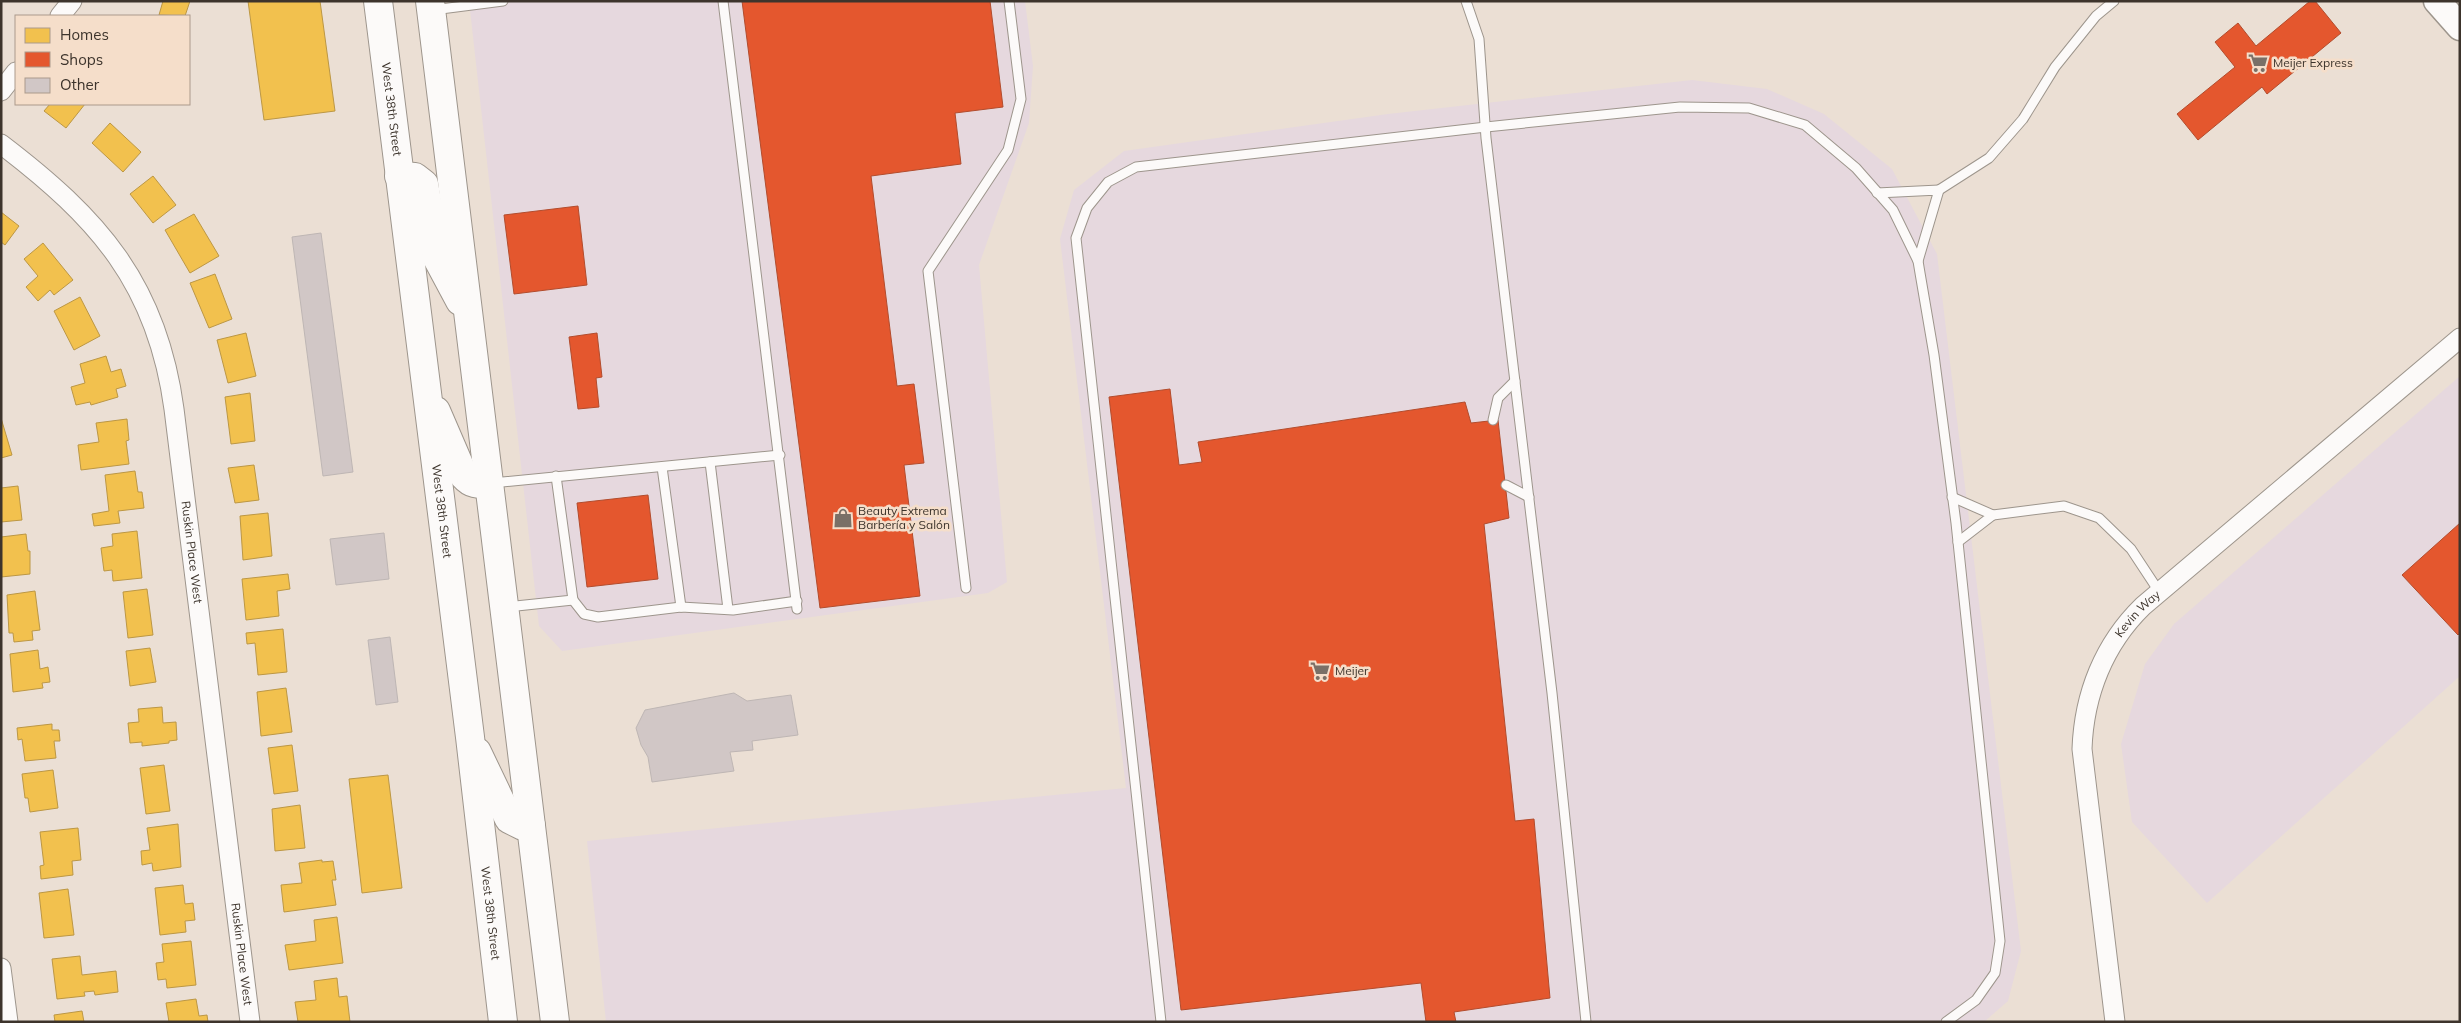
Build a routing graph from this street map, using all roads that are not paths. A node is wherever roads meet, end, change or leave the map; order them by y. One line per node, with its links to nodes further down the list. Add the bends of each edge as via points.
1 (72, 1): 10 (street)
2 (378, 1): 16 (main road, West 38th Street)
3 (503, 1): 9 (lane)
4 (722, 1): 25 (lane)
5 (1009, 1): 35 (lane, via 1020,99 1008,150 928,271)
6 (1466, 1): 14 (lane, via 1478,39)
7 (2114, 1): 17 (lane, via 2096,16 2055,67 2023,119 1988,158)
8 (2438, 1): 11 (main road)
9 (430, 6): 20 (main road)
10 (61, 15)
11 (2460, 27)
12 (15, 73): 13 (street)
13 (1, 91)
14 (1486, 126): 18 (lane, via 1680,107 1749,108 1805,125 1856,168); 22 (lane); 48 (lane, via 1136,167 1108,182 1088,208 1076,238)
15 (1, 144): 45 (street, Ruskin Place West, via 54,185 103,237 140,293 162,348 174,409)
16 (398, 176): 20 (main road, via 415,177 424,184 437,258); 23 (main road, West 38th Street)
17 (1939, 190): 18 (lane); 19 (lane)
18 (1877, 193): 19 (lane, via 1892,210)
19 (1918, 261): 32 (lane)
20 (468, 316): 29 (main road)
21 (2460, 338): 36 (street, Kevin Way)
22 (1515, 381): 24 (lane, via 1498,398); 31 (lane)
23 (424, 382): 29 (main road, via 464,476 476,484); 41 (main road, West 38th Street)
24 (1494, 420)
25 (780, 455): 26 (lane); 40 (lane, via 797,605)
26 (710, 462): 27 (lane); 40 (lane)
27 (662, 468): 28 (lane); 38 (lane)
28 (556, 476): 29 (lane); 37 (lane)
29 (489, 483): 39 (main road)
30 (1506, 485): 31 (lane)
31 (1529, 497): 49 (lane)
32 (1952, 497): 33 (lane); 34 (lane)
33 (1993, 515): 34 (lane); 36 (lane, via 2064,506 2099,518 2131,548)
34 (1958, 542): 50 (lane, via 2000,941 1995,973 1976,1000)
35 (966, 588)
36 (2160, 593): 51 (street, Kevin Way, via 2136,613 2107,653 2091,690 2084,719 2082,749)
37 (573, 600): 38 (lane, via 584,614 598,617); 39 (lane)
38 (681, 607): 40 (lane)
39 (504, 608): 42 (main road)
40 (728, 609)
41 (470, 737): 42 (main road, via 506,816 515,824); 46 (main road, West 38th Street)
42 (531, 826): 47 (main road)
43 (1, 968): 44 (street)
44 (8, 1022)
45 (250, 1022)
46 (503, 1022)
47 (555, 1022)
48 (1162, 1022)
49 (1586, 1022)
50 (1946, 1022)
51 (2115, 1022)

